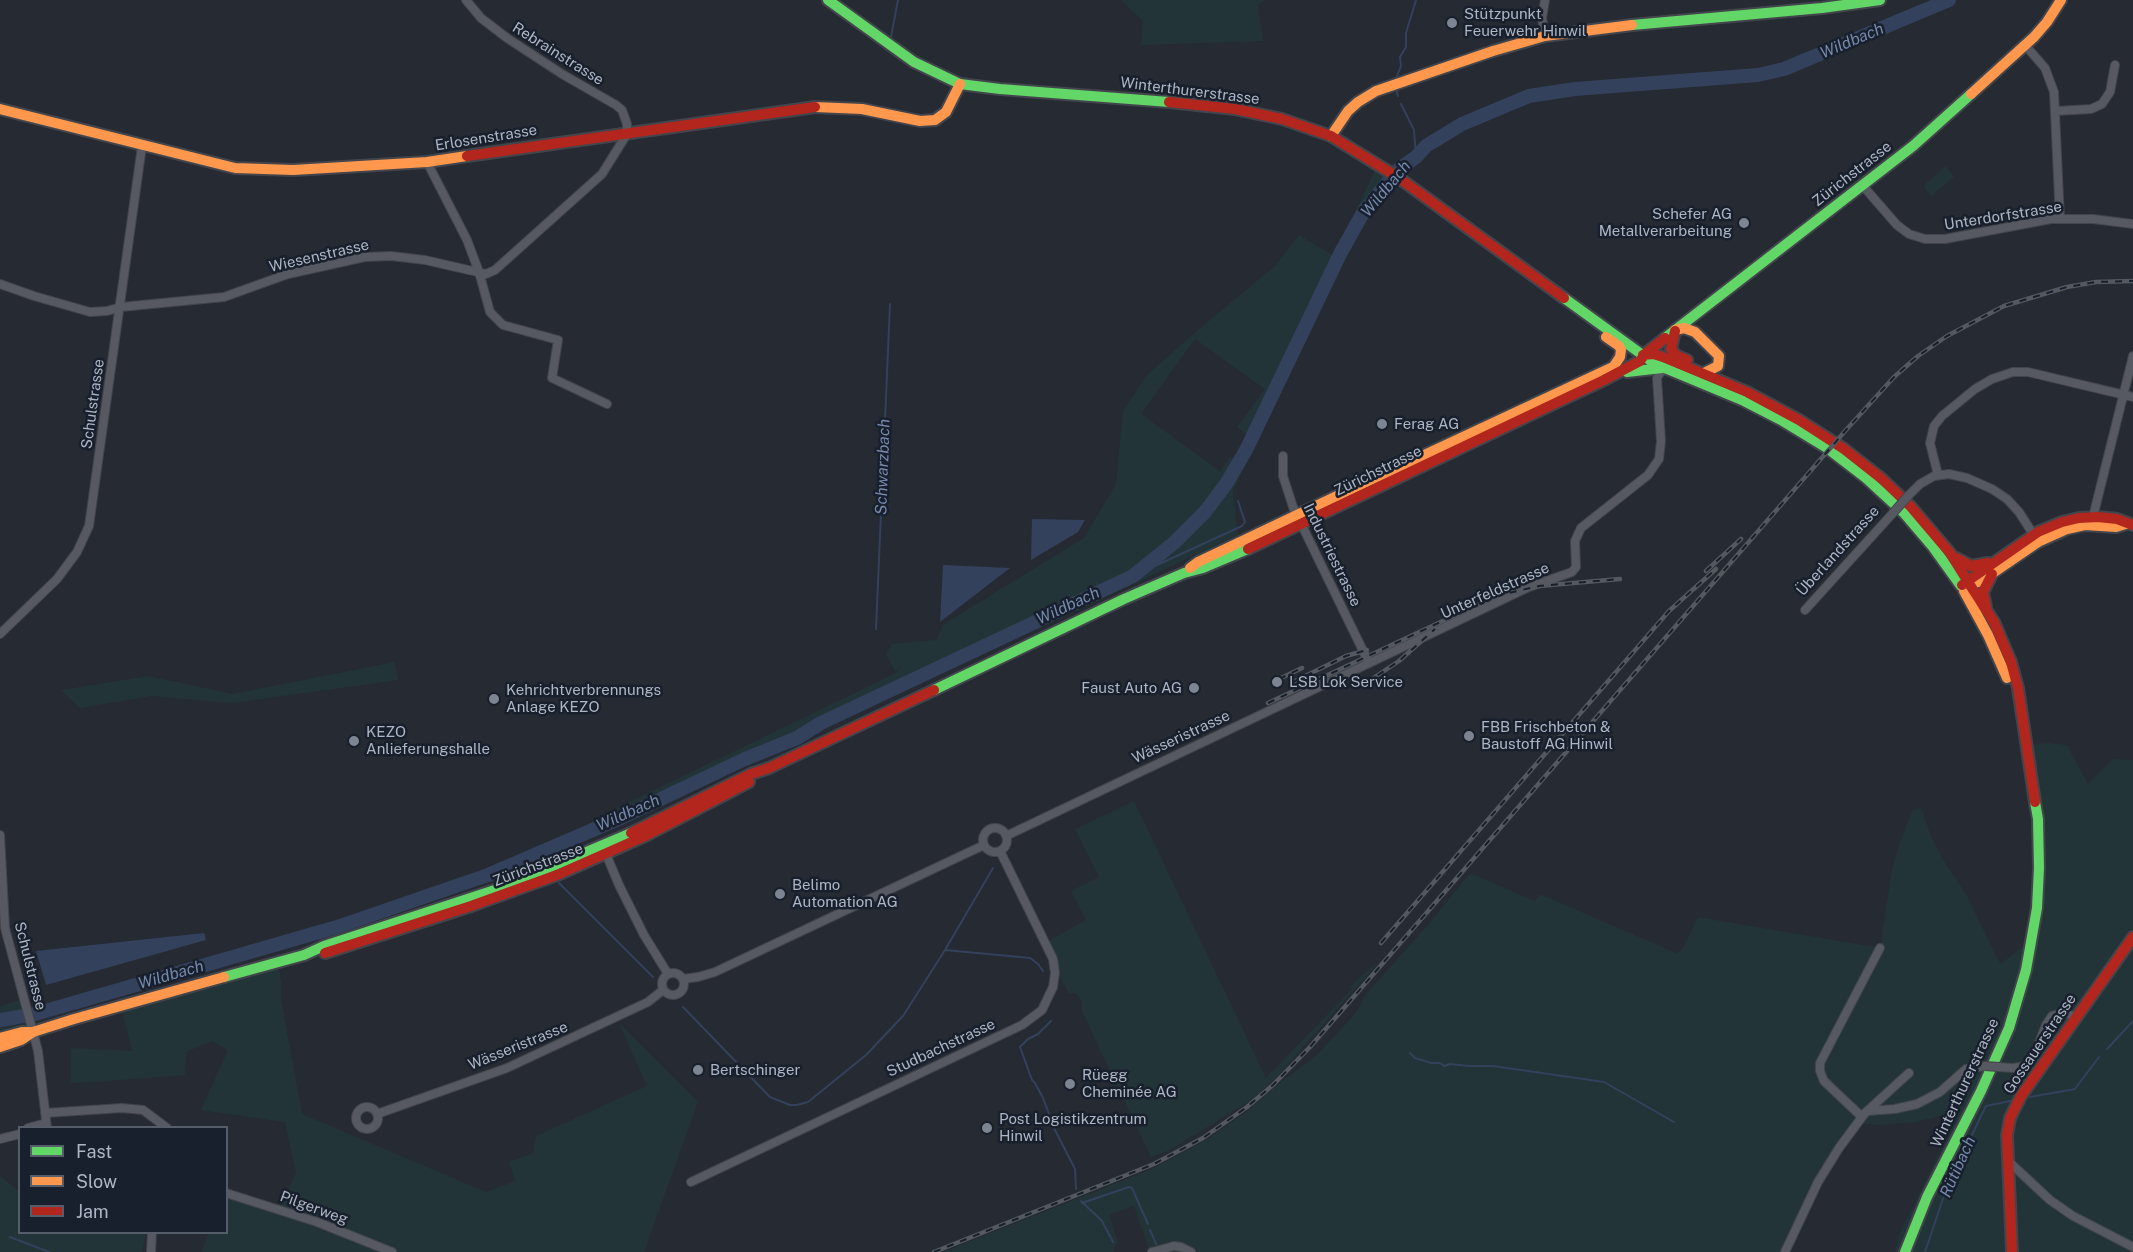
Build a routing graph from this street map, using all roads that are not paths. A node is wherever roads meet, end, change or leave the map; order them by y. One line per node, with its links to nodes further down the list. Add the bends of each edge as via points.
1 (466, 0): 12 (street, Rebrainstrasse, via 481,18 507,38 616,105 622,110)
2 (828, 0): 9 (main road, Winterthurerstrasse, via 914,62)
3 (1545, 0): 6 (street)
4 (1880, 0): 6 (main road)
5 (2061, 0): 7 (main road, Zürichstrasse)
6 (1545, 36): 13 (main road, via 1376,91 1348,111)
7 (2025, 45): 11 (street, via 2048,74); 16 (main road, Zürichstrasse)
8 (2115, 65): 11 (street, via 2110,92 2102,104)
9 (960, 84): 12 (main road, Erlosenstrasse, via 946,111 935,120 920,121 862,109 810,107); 13 (main road, Winterthurerstrasse, via 1235,109 1282,119)
10 (0, 109): 14 (main road, Erlosenstrasse)
11 (2056, 111): 17 (street)
12 (627, 134): 15 (main road, Erlosenstrasse); 19 (street, via 602,174 495,270)
13 (1331, 136): 22 (main road, Winterthurerstrasse, via 1399,178)
14 (142, 146): 15 (main road, Erlosenstrasse, via 235,168 293,171); 21 (street, Schulstrasse)
15 (428, 162): 19 (street)
16 (1863, 186): 17 (street, Unterdorfstrasse, via 1897,225 1925,239); 23 (main road, Zürichstrasse)
17 (2060, 219): 18 (street, Unterdorfstrasse)
18 (2133, 224)
19 (479, 272): 21 (street, Wiesenstrasse, via 424,260 364,257 288,274 224,297); 32 (street, via 490,312 503,325 558,340 552,378)
20 (0, 284): 21 (street, Wiesenstrasse, via 90,312)
21 (121, 307): 44 (street, Schulstrasse, via 89,526 77,552 57,579)
22 (1583, 313): 24 (main road, Winterthurerstrasse); 26 (main road, via 1593,327 1620,348)
23 (1675, 330): 24 (main road, Zürichstrasse); 28 (main road, via 1673,351); 28 (main road, via 1695,332 1718,355 1718,366)
24 (1645, 354): 26 (main road, Zürichstrasse); 27 (main road, Winterthurerstrasse); 28 (main road, Winterthurerstrasse, via 1658,355); 29 (main road, Zürichstrasse, via 1638,362)
25 (2133, 356): 30 (street)
26 (1614, 366): 36 (main road, Zürichstrasse)
27 (1665, 369): 29 (main road, via 1640,369); 41 (main road, Winterthurerstrasse, via 1750,404 1827,448 1904,513); 45 (street, Unterfeldstrasse, via 1658,378 1659,459 1648,475 1581,528 1575,541 1576,565 1572,573 1525,589)
28 (1704, 373): 39 (main road, Winterthurerstrasse, via 1786,412 1849,452 1911,507)
29 (1604, 380): 36 (main road, Zürichstrasse)
30 (2123, 395): 31 (street); 34 (street, via 2028,372 1992,379 1934,426 1930,443); 35 (street)
31 (2133, 397)
32 (608, 404)
33 (1283, 456): 36 (street, Industriestrasse, via 1284,482)
34 (1938, 475): 38 (street, via 1956,475 1992,489 2015,508); 43 (street, Überlandstrasse, bridge, via 1923,481 1908,496)
35 (2093, 517): 37 (main road, via 2119,519); 38 (main road, via 2062,522)
36 (1299, 520): 45 (street, Industriestrasse); 50 (main road, Zürichstrasse, via 1213,564 1124,599 769,768 711,803)
37 (2130, 525): 38 (main road, via 2078,526)
38 (2036, 539): 40 (main road)
39 (1950, 553): 40 (main road, via 1969,566); 41 (main road, Winterthurerstrasse)
40 (1992, 568): 41 (main road); 42 (main road, via 1983,592)
41 (1966, 584): 42 (main road); 46 (main road)
42 (1987, 609): 46 (main road, via 2011,662)
43 (1805, 610)
44 (0, 634)
45 (1369, 663): 48 (street, Wässeristrasse)
46 (2020, 707): 80 (main road, Winterthurerstrasse, via 2034,779 2039,837 2038,893 2030,955 1997,1056 1927,1197)
47 (0, 835): 59 (street, Schulstrasse, via 5,928)
48 (1006, 836): 49 (street, via 999,830 990,830); 51 (street)
49 (984, 845): 51 (street, via 993,852); 56 (street, via 715,972)
50 (605, 850): 54 (main road, Zürichstrasse); 54 (main road, Zürichstrasse, via 520,890 326,953); 55 (street, via 644,935)
51 (1000, 851): 71 (street, Studbachstrasse, via 1053,959 1053,987 1042,1010 1022,1025)
52 (2133, 937): 58 (main road, Gossauerstrasse)
53 (1880, 948): 65 (street, via 1820,1063 1824,1081)
54 (304, 955): 59 (main road, Zürichstrasse)
55 (668, 974): 56 (street, via 675,973); 57 (street, via 662,982)
56 (683, 979): 57 (street, via 684,986 678,995 668,995)
57 (663, 990): 64 (street, Wässeristrasse, via 648,1002 507,1068)
58 (2076, 1018): 65 (street, bridge, via 2065,1012 2052,1016 2033,1058 2025,1066 1966,1070 1940,1092 1917,1104); 70 (main road, Gossauerstrasse, via 2010,1118)
59 (33, 1032): 60 (main road, Zürichstrasse); 61 (main road, Zürichstrasse, via 25,1039); 63 (street)
60 (0, 1038)
61 (0, 1047)
62 (1909, 1073): 65 (street)
63 (45, 1113): 66 (street); 67 (street, via 143,1110)
64 (377, 1114)
65 (1865, 1114): 79 (street, via 1825,1170)
66 (47, 1126)
67 (164, 1126)
68 (18, 1134): 69 (street)
69 (0, 1139)
70 (2007, 1160): 74 (street, via 2033,1186 2073,1216); 81 (main road, Gossauerstrasse)
71 (691, 1182)
72 (228, 1193): 76 (street, Pilgerweg)
73 (152, 1234): 75 (street)
74 (2133, 1247)
75 (151, 1252)
76 (392, 1252)
77 (1152, 1252): 78 (street, via 1174,1246)
78 (1191, 1252)
79 (1785, 1252)
80 (1905, 1252)
81 (2012, 1252)

